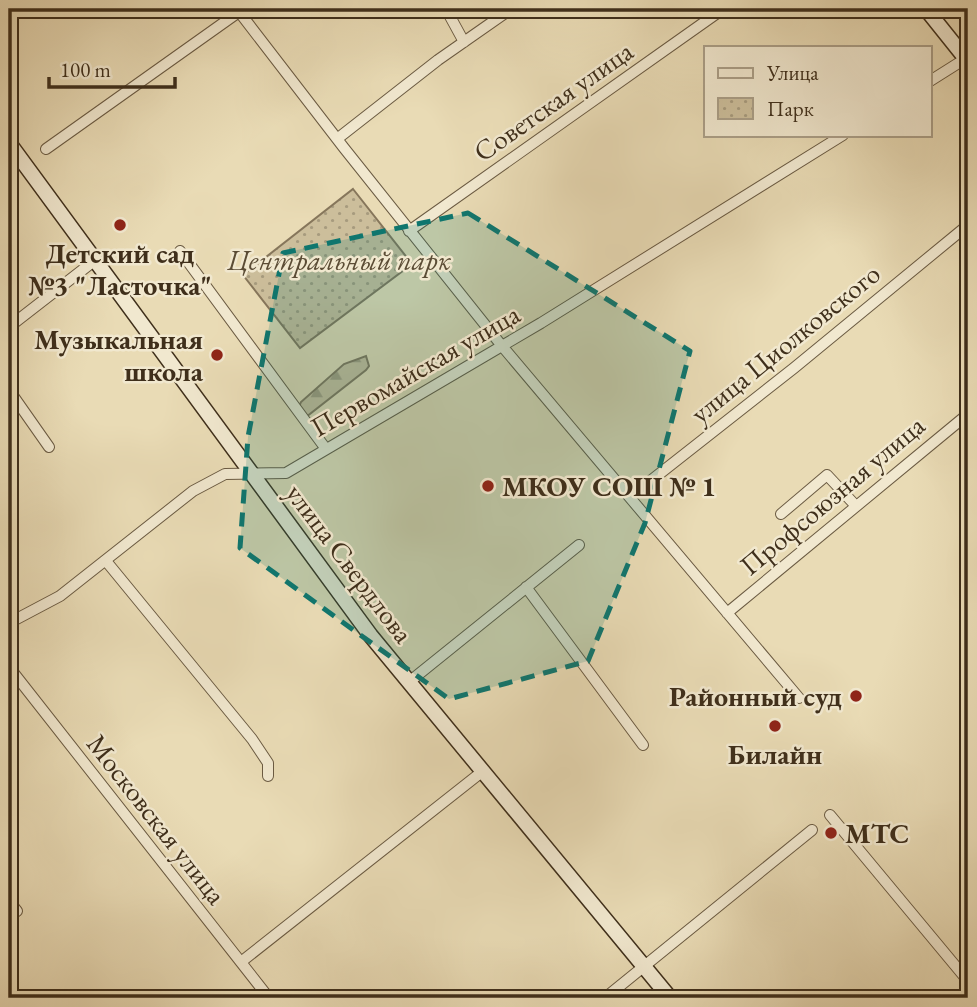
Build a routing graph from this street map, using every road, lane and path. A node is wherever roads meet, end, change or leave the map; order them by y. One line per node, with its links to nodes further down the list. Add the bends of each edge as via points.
1 (446, 9): 6 (street)
2 (511, 9): 6 (street)
3 (723, 9): 14 (street, Советская улица)
4 (926, 9): 7 (street)
5 (240, 10): 10 (street); 12 (street)
6 (464, 41): 10 (street)
7 (967, 59): 8 (street)
8 (932, 80)
9 (842, 136): 18 (street, Первомайская улица)
10 (337, 139): 14 (street)
11 (9, 144): 16 (street, улица Свердлова)
12 (46, 149)
13 (968, 225): 24 (street, улица Циолковского)
14 (409, 231): 18 (street)
15 (180, 251): 22 (street)
16 (94, 261): 17 (street); 23 (street, улица Свердлова)
17 (9, 327)
18 (502, 346): 22 (street, Первомайская улица); 24 (street)
19 (9, 390): 21 (street)
20 (968, 414): 25 (street, Профсоюзная улица)
21 (49, 447)
22 (326, 449): 23 (street, Первомайская улица, via 286,473)
23 (253, 476): 28 (street, Первомайская улица, via 225,474 193,491); 33 (street, улица Свердлова)
24 (630, 497): 30 (street)
25 (856, 506): 26 (street, via 827,475); 30 (street, Профсоюзная улица)
26 (781, 514)
27 (579, 545): 29 (street)
28 (106, 562): 31 (street, Первомайская улица, via 44,606); 37 (street, via 251,739 268,763)
29 (526, 587): 33 (street); 35 (street)
30 (727, 613): 34 (street)
31 (9, 623)
32 (9, 667): 42 (street, Московская улица)
33 (409, 681): 36 (street, улица Свердлова)
34 (799, 698)
35 (643, 745)
36 (483, 771): 42 (street); 43 (street, улица Свердлова)
37 (268, 776)
38 (830, 816): 44 (street)
39 (812, 830): 43 (street)
40 (9, 901): 41 (street, via 17,911)
41 (9, 917)
42 (240, 962): 45 (street, Московская улица)
43 (645, 967): 46 (street); 47 (street, улица Свердлова)
44 (968, 981)
45 (269, 998)
46 (605, 998)
47 (670, 998)

